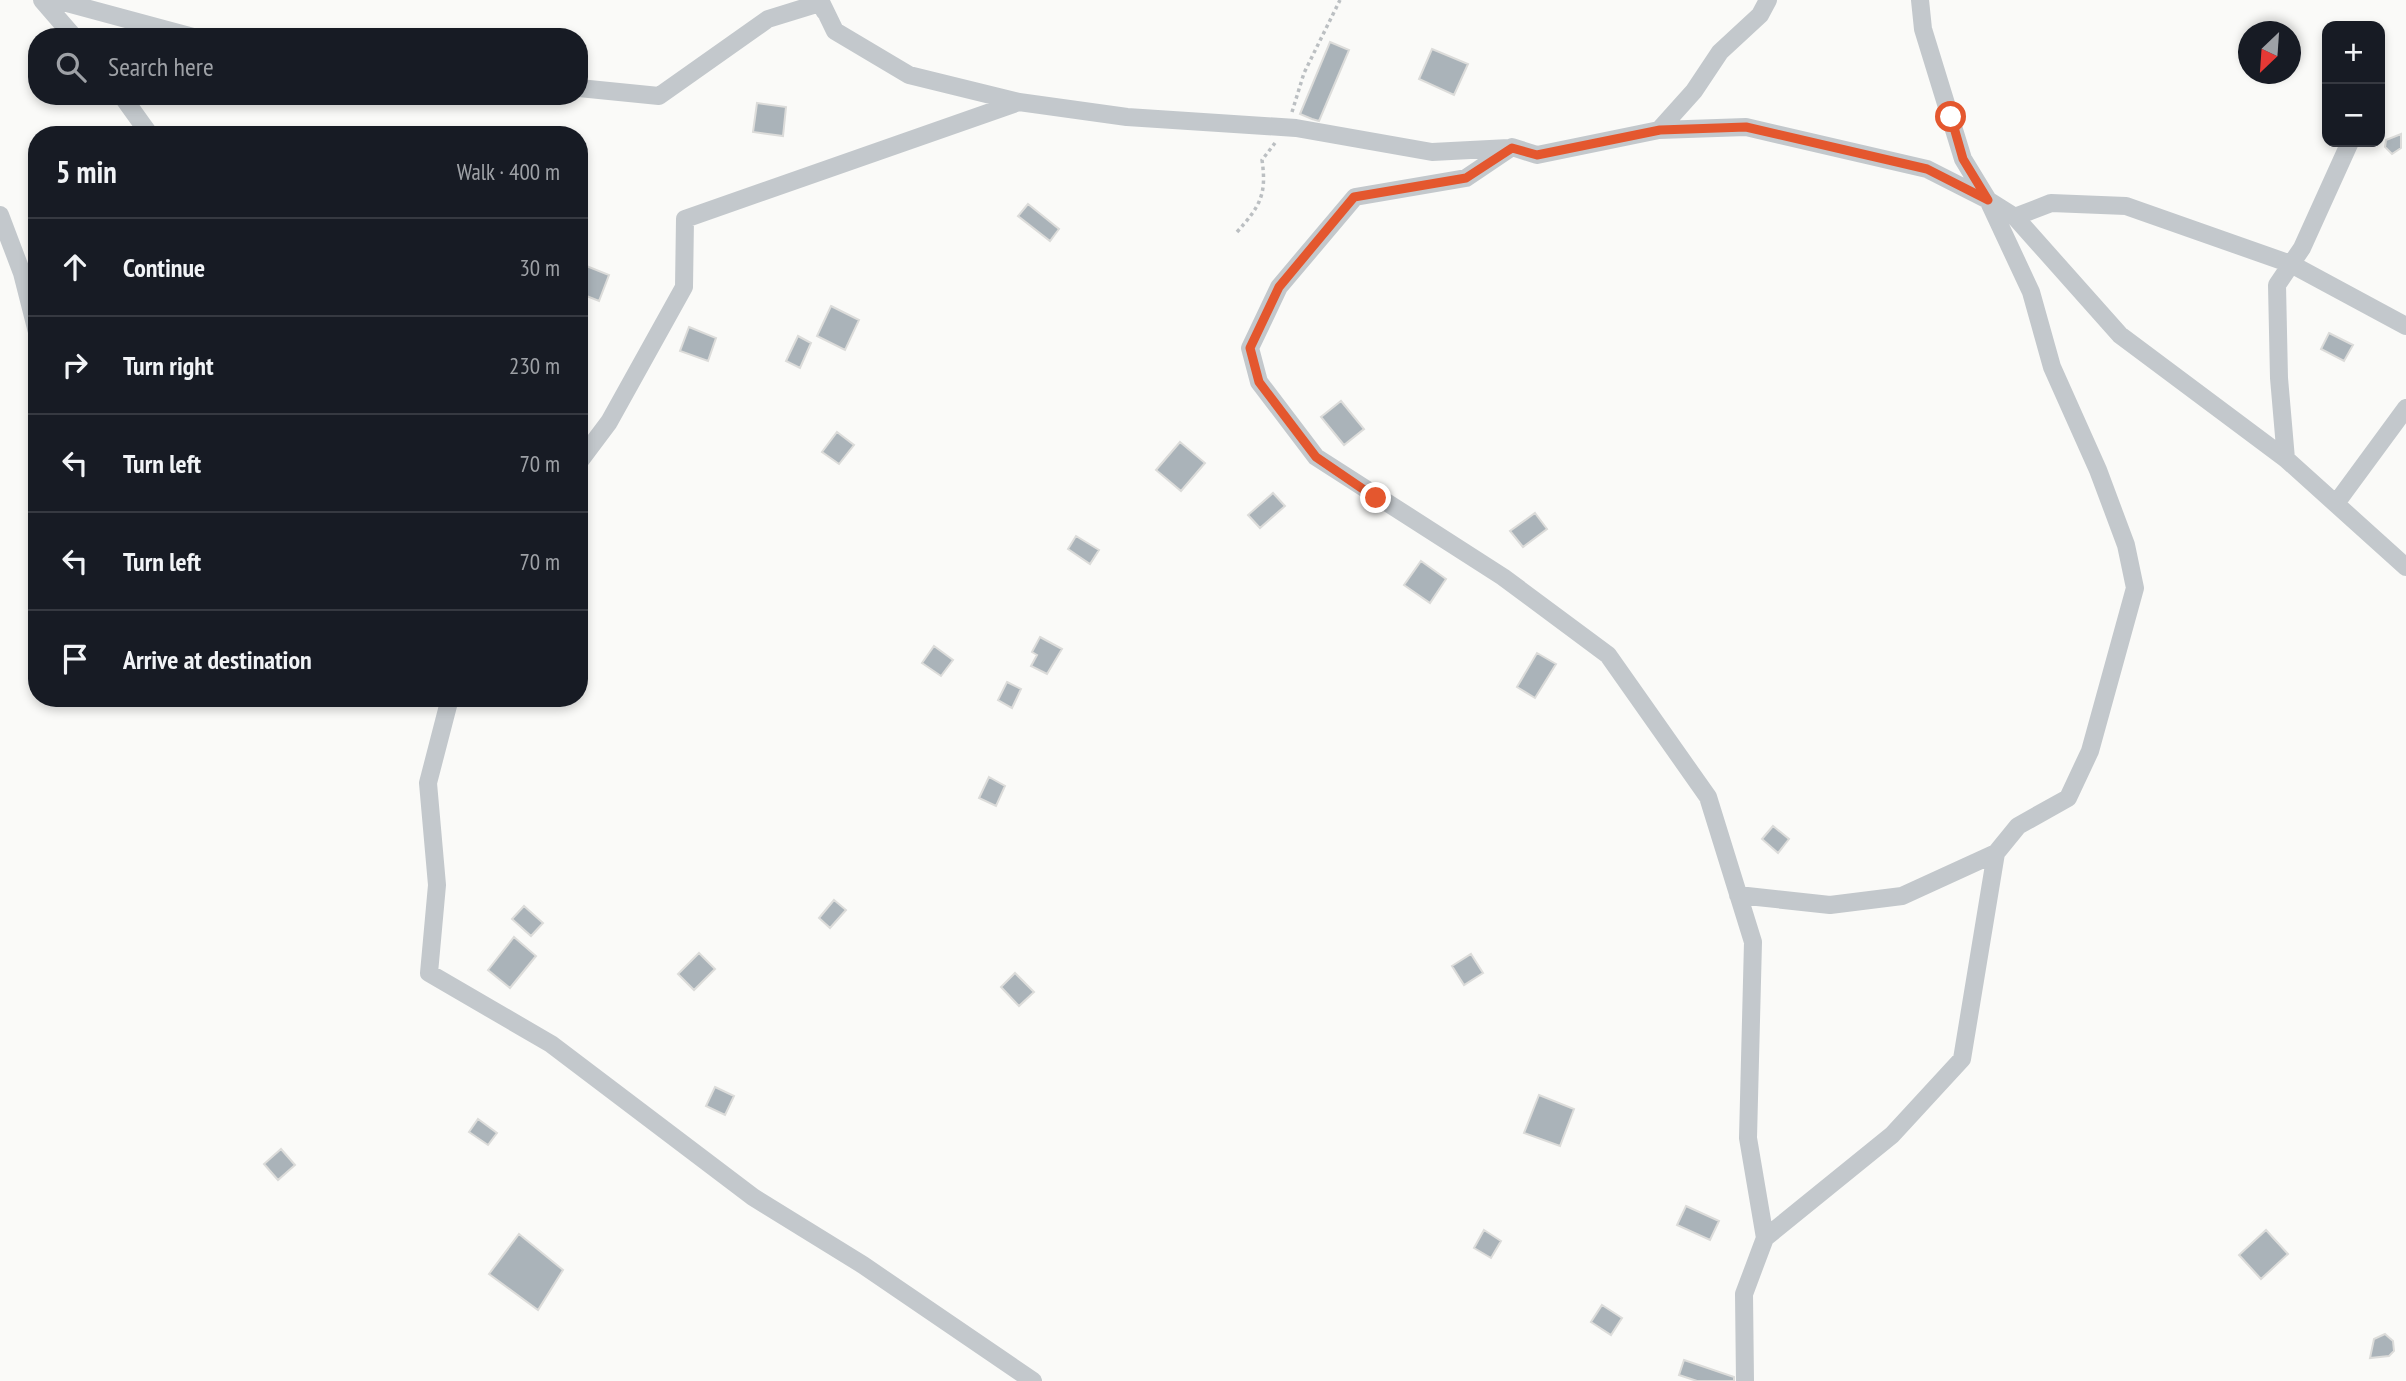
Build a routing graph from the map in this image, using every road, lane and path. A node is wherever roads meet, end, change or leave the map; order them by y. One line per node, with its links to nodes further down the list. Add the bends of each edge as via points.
1 (42, 0): 6 (street)
2 (820, 0): 8 (street)
3 (1768, 0): 13 (street, via 1760,15 1720,52)
4 (1920, 0): 16 (street, via 1923,29 1963,159)
5 (62, 1): 7 (street)
6 (66, 28)
7 (160, 28)
8 (835, 31): 9 (street, via 820,3 768,19 659,96); 10 (street, via 909,75)
9 (588, 89)
10 (1018, 102): 15 (street, via 1127,117 1296,128 1432,152); 23 (street, via 685,219 684,286 609,422)
11 (128, 105): 12 (street)
12 (144, 126)
13 (1660, 130): 15 (street, via 1537,155); 16 (street, via 1746,127 1927,169)
14 (2348, 147): 19 (street)
15 (1512, 148): 29 (street, via 1466,178 1354,197 1279,287 1250,348 1259,382 1316,457 1503,577 1608,655 1708,797)
16 (1988, 200): 18 (street); 28 (street, via 2031,292 2052,367 2126,545 2135,589 2090,751 2068,798 2018,826)
17 (0, 215): 20 (street)
18 (2015, 216): 19 (street, via 2051,203 2126,206); 24 (street, via 2120,335)
19 (2291, 264): 21 (street); 24 (street, via 2277,285)
20 (28, 297)
21 (2406, 326)
22 (2406, 408): 25 (street)
23 (588, 451)
24 (2286, 459): 25 (street)
25 (2337, 502): 26 (street)
26 (2406, 567)
27 (448, 707): 31 (street, via 428,783 437,885 429,973 551,1044 753,1197 863,1265)
28 (1996, 853): 29 (street, via 1902,896 1830,905); 30 (street, via 1962,1059 1892,1135)
29 (1738, 895): 30 (street, via 1753,942 1748,1138)
30 (1765, 1238): 32 (street, via 1744,1294)
31 (1033, 1381)
32 (1745, 1381)

